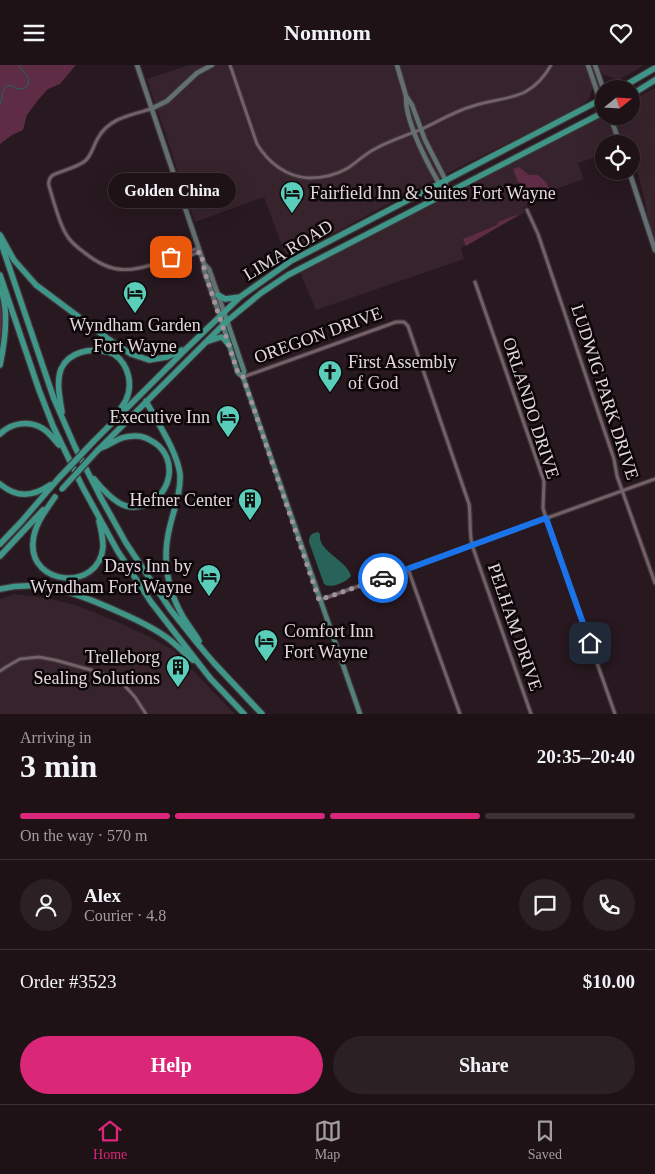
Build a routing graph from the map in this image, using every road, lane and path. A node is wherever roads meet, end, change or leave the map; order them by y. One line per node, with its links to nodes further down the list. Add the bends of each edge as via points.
1 (137, 65): 16 (main road)
2 (212, 65): 16 (main road, via 197,73 167,101)
3 (230, 65): 19 (street, via 257,144 267,159 286,172 308,177 334,175 380,146)
4 (397, 65): 14 (main road)
5 (551, 65): 18 (street, via 526,91 468,108)
6 (588, 65): 12 (main road)
7 (595, 65): 9 (main road)
8 (655, 68): 10 (highway)
9 (600, 80)
10 (634, 80)
11 (655, 80): 13 (highway)
12 (595, 82)
13 (640, 89)
14 (406, 96): 18 (main road); 19 (main road)
15 (595, 105): 21 (highway, LIMA ROAD)
16 (151, 109): 27 (main road); 27 (street, via 112,123 104,129 87,160 53,175 49,180 63,229 82,251 113,269 135,270)
17 (595, 117): 23 (highway, LIMA ROAD)
18 (420, 129): 19 (street); 21 (main road)
19 (414, 132): 22 (main road)
20 (632, 180): 28 (main road)
21 (446, 181): 22 (highway, LIMA ROAD); 23 (main road)
22 (439, 185): 23 (main road); 34 (highway, LIMA ROAD, via 291,261)
23 (445, 194): 37 (highway, LIMA ROAD, via 288,275)
24 (527, 210): 53 (street, LUDWIG PARK DRIVE, via 541,243)
25 (0, 235): 40 (highway, via 14,260 36,285 131,354 149,360)
26 (0, 240): 44 (highway)
27 (200, 250): 29 (main road)
28 (655, 250)
29 (204, 264): 33 (main road, via 210,269); 35 (main road)
30 (0, 275): 48 (highway, via 39,391)
31 (0, 281): 41 (highway, via 5,308)
32 (475, 282): 56 (street, ORLANDO DRIVE, via 544,481)
33 (218, 295): 34 (highway, via 225,299); 35 (main road)
34 (240, 297): 35 (highway, LIMA ROAD)
35 (222, 314): 37 (main road); 40 (highway, LIMA ROAD)
36 (404, 322): 42 (street, OREGON DRIVE, via 396,322); 58 (street, PELHAM DRIVE, via 469,504)
37 (225, 323): 38 (highway, LIMA ROAD); 39 (main road); 42 (main road, via 244,371)
38 (202, 345): 39 (highway, via 220,337); 43 (highway, LIMA ROAD)
39 (229, 345): 42 (main road, via 238,373)
40 (186, 349): 45 (highway, LIMA ROAD)
41 (0, 365)
42 (243, 377): 63 (main road)
43 (146, 401): 47 (highway, LIMA ROAD); 64 (highway, via 174,454 180,475 167,541 168,579 182,615)
44 (64, 421): 45 (highway, via 59,383 61,370 78,353 99,350 114,354 130,375 126,401); 49 (highway)
45 (109, 425): 51 (highway, LIMA ROAD, bridge)
46 (0, 434): 48 (highway, via 12,426 34,424 47,431)
47 (98, 449): 49 (highway, via 123,437 147,438 162,448 168,459 170,473 167,485 150,503 126,506 101,488); 54 (highway, LIMA ROAD, bridge)
48 (65, 452): 55 (highway)
49 (87, 472): 64 (highway, via 126,543 170,609)
50 (655, 479): 53 (street)
51 (57, 480): 52 (highway, via 29,494 14,493); 57 (highway, LIMA ROAD)
52 (0, 484)
53 (623, 491): 56 (street); 61 (street, LUDWIG PARK DRIVE)
54 (55, 497): 55 (highway, via 44,511 33,544 41,566 61,579 86,574 101,556 102,536); 59 (highway, LIMA ROAD)
55 (95, 509): 65 (highway, via 151,602)
56 (546, 518): 58 (street); 73 (street, ORLANDO DRIVE)
57 (0, 544)
58 (472, 545): 60 (street); 72 (street, PELHAM DRIVE)
59 (0, 556)
60 (408, 569): 63 (street); 71 (street)
61 (655, 583)
62 (0, 589): 65 (highway, via 34,585 74,593 158,632)
63 (319, 600): 70 (main road)
64 (214, 663): 69 (highway)
65 (203, 670): 68 (highway)
66 (0, 671): 67 (street, via 20,659 38,657 90,670 124,685)
67 (146, 714)
68 (244, 714)
69 (262, 714)
70 (360, 714)
71 (460, 714)
72 (531, 714)
73 (615, 714)

